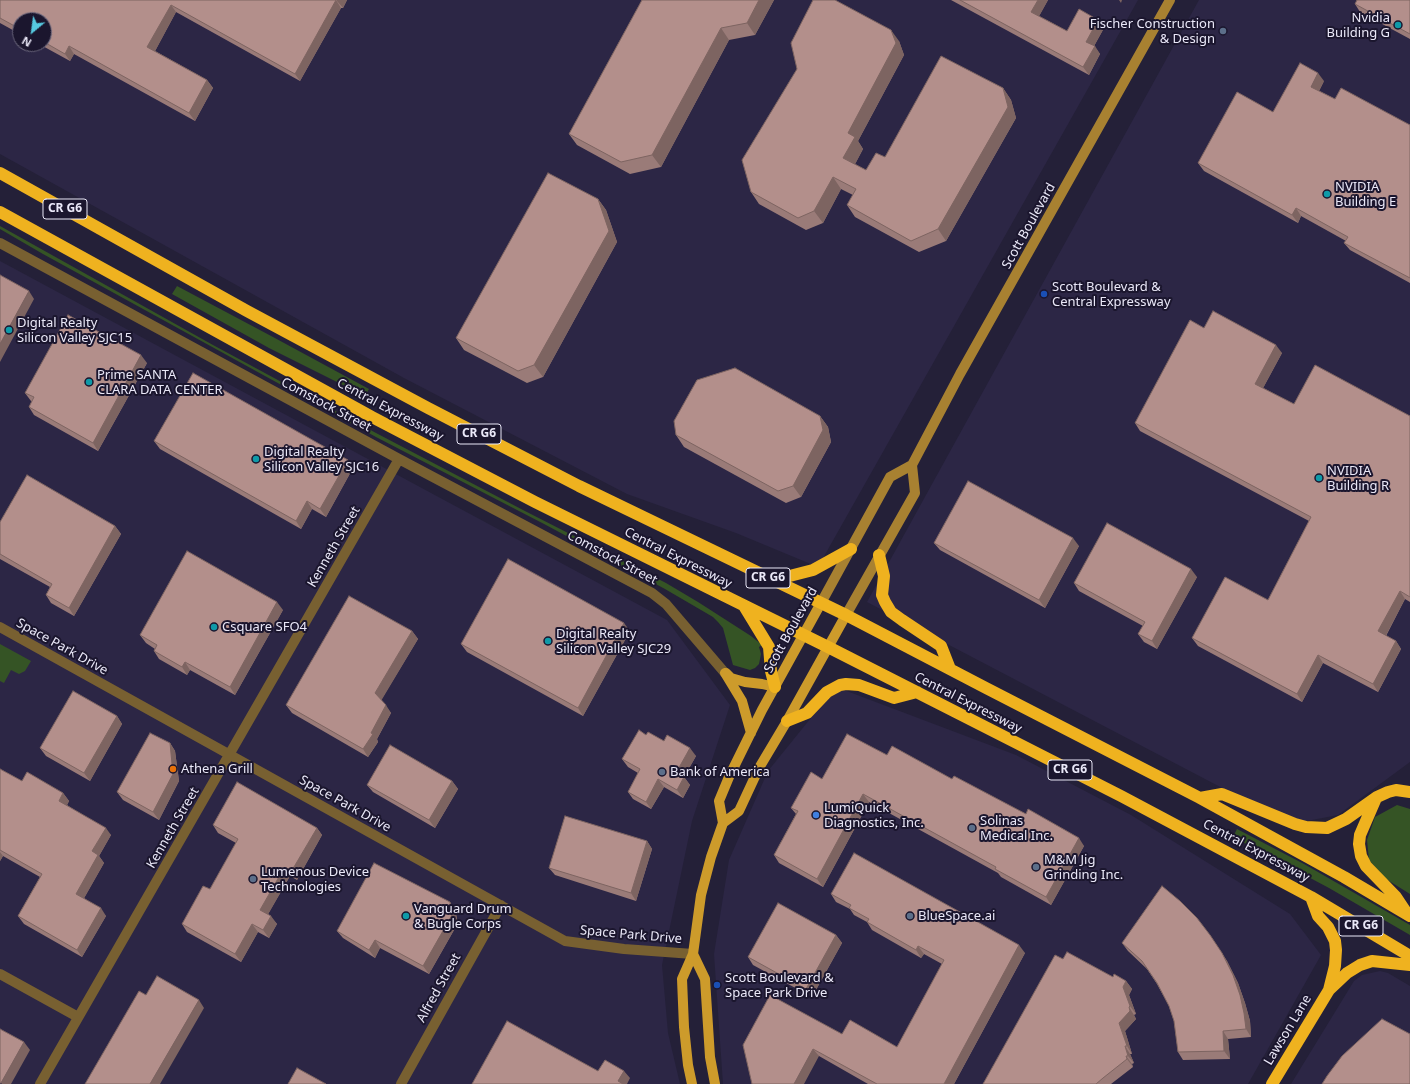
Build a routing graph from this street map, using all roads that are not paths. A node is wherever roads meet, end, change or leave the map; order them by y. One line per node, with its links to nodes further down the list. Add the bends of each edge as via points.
1 (1170, 0): 6 (main road, Scott Boulevard, via 951,390)
2 (0, 173): 9 (highway, Central Expressway / CR G6, via 428,408 578,486)
3 (0, 212): 11 (highway, Central Expressway / CR G6, via 372,417)
4 (0, 243): 5 (street, Comstock Street)
5 (399, 459): 17 (street, Comstock Street, via 652,592 666,604); 22 (street, Kenneth Street)
6 (912, 465): 7 (main road, Scott Boulevard, via 890,477); 8 (main road, via 914,493)
7 (851, 549): 9 (highway, via 813,570); 10 (main road, Scott Boulevard)
8 (879, 555): 12 (main road); 16 (highway, via 884,576 884,602 891,612 941,646)
9 (774, 580): 10 (highway, Central Expressway / CR G6)
10 (821, 603): 12 (highway, Central Expressway / CR G6); 14 (main road, Scott Boulevard)
11 (744, 606): 14 (highway, Central Expressway / CR G6); 18 (highway, via 769,647)
12 (846, 615): 15 (main road); 16 (highway, Central Expressway / CR G6)
13 (0, 627): 22 (street, Space Park Drive)
14 (803, 635): 15 (highway, Central Expressway / CR G6); 18 (main road, Scott Boulevard)
15 (828, 647): 19 (highway, Central Expressway / CR G6); 20 (main road)
16 (950, 669): 25 (highway, Central Expressway / CR G6)
17 (725, 673): 18 (main road, via 731,678 745,682); 21 (main road, via 742,701)
18 (775, 687): 21 (main road, Scott Boulevard)
19 (917, 692): 20 (highway, via 894,698 859,685 840,685 826,692 807,713); 27 (highway, Central Expressway / CR G6)
20 (787, 721): 26 (main road, via 758,768 739,811)
21 (751, 733): 26 (main road, Scott Boulevard, via 718,801)
22 (230, 755): 28 (street, Space Park Drive); 35 (street, Kenneth Street)
23 (1410, 792): 24 (highway, via 1396,790)
24 (1377, 797): 25 (highway, via 1346,819 1327,828 1295,824 1222,794); 29 (highway, via 1360,835 1361,856 1366,866 1396,897)
25 (1200, 798): 29 (highway, Central Expressway / CR G6)
26 (723, 823): 30 (main road, via 701,895)
27 (1311, 897): 31 (highway, Central Expressway / CR G6); 34 (highway, via 1318,916 1335,940 1335,966)
28 (500, 905): 30 (street, Space Park Drive, via 564,941); 37 (street, Alfred Street)
29 (1410, 916)
30 (693, 954): 38 (main road, via 682,979 684,1027); 39 (main road, via 705,979 710,1057)
31 (1410, 956)
32 (1410, 965): 34 (highway, via 1372,961 1347,973)
33 (0, 974): 35 (street)
34 (1329, 990): 40 (highway, Lawson Lane)
35 (78, 1017): 36 (street, Kenneth Street)
36 (40, 1084)
37 (401, 1084)
38 (692, 1084)
39 (715, 1084)
40 (1272, 1084)

